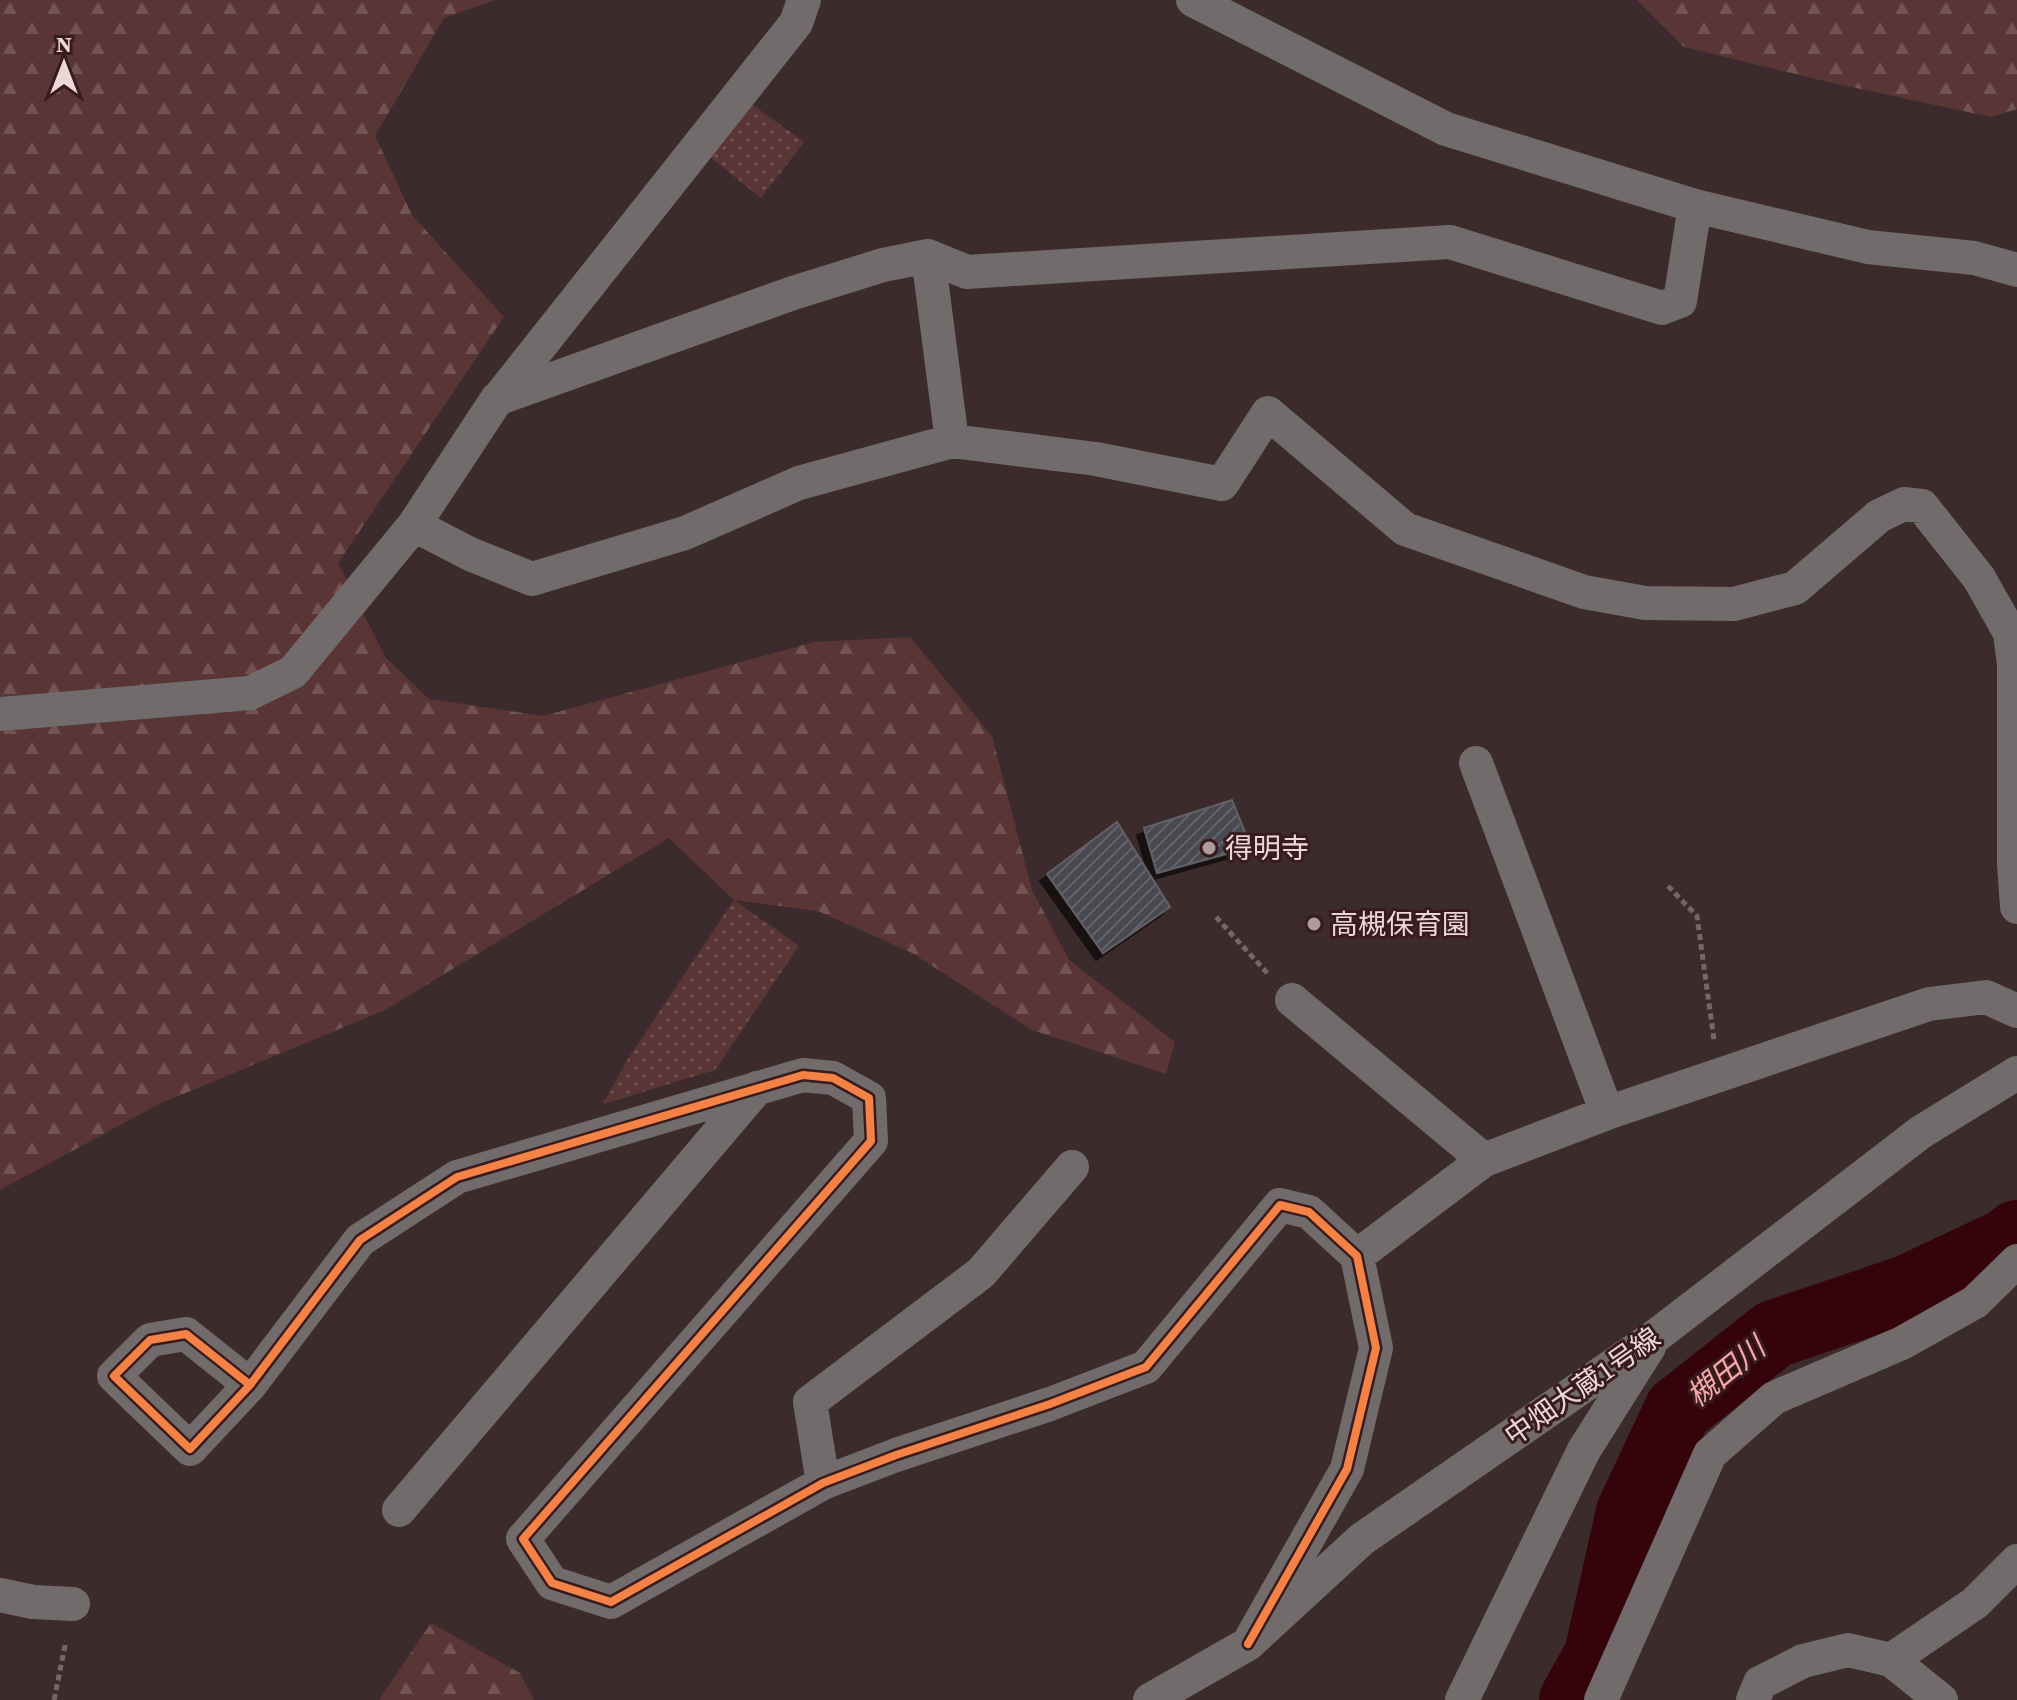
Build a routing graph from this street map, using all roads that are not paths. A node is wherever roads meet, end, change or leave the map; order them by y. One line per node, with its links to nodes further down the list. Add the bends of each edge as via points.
1 (804, 0): 6 (street, via 796,23)
2 (1193, 0): 3 (street, via 1446,129)
3 (1695, 206): 4 (street, via 1680,301 1662,308 1450,242 967,272); 5 (street, via 1868,247 1974,258)
4 (928, 256): 6 (street, via 793,293); 7 (street)
5 (2017, 270)
6 (497, 399): 8 (street)
7 (952, 441): 8 (street, via 799,483 685,533 532,579); 11 (street, via 1096,459 1222,484 1268,413 1405,529 1584,592 1645,603 1734,604 1795,588 1879,516 1904,504 1922,506 1979,578 2010,633)
8 (414, 525): 9 (street, via 293,672 250,693)
9 (0, 714)
10 (1476, 763): 16 (street)
11 (2017, 907)
12 (1292, 1000): 17 (street)
13 (2017, 1011): 16 (street, via 1986,997 1929,1004)
14 (2017, 1073): 21 (street, 中畑大蔵1号線, via 1921,1132)
15 (757, 1088): 22 (street, via 457,1177 360,1240); 23 (street, via 803,1075 833,1078 869,1098 871,1141 523,1539 552,1583 611,1602); 24 (street)
16 (1607, 1113): 17 (street)
17 (1484, 1160): 19 (street)
18 (1072, 1167): 23 (street, via 981,1273 810,1402)
19 (1357, 1256): 23 (street, via 1309,1212 1280,1205 1146,1367); 28 (street, via 1376,1348 1347,1469)
20 (2017, 1261): 32 (street, via 1975,1302 1902,1343 1774,1398 1710,1454)
21 (1657, 1335): 28 (street, 中畑大蔵1号線, via 1362,1539); 31 (street, via 1584,1450)
22 (250, 1385)
23 (823, 1483)
24 (399, 1510)
25 (2017, 1561): 29 (street, via 1975,1603)
26 (0, 1595): 27 (street)
27 (73, 1604)
28 (1248, 1644): 30 (street, 中畑大蔵1号線)
29 (1891, 1660): 33 (street, via 1848,1650 1803,1661 1760,1683); 34 (street)
30 (1150, 1700)
31 (1462, 1700)
32 (1601, 1700)
33 (1753, 1700)
34 (1941, 1700)

